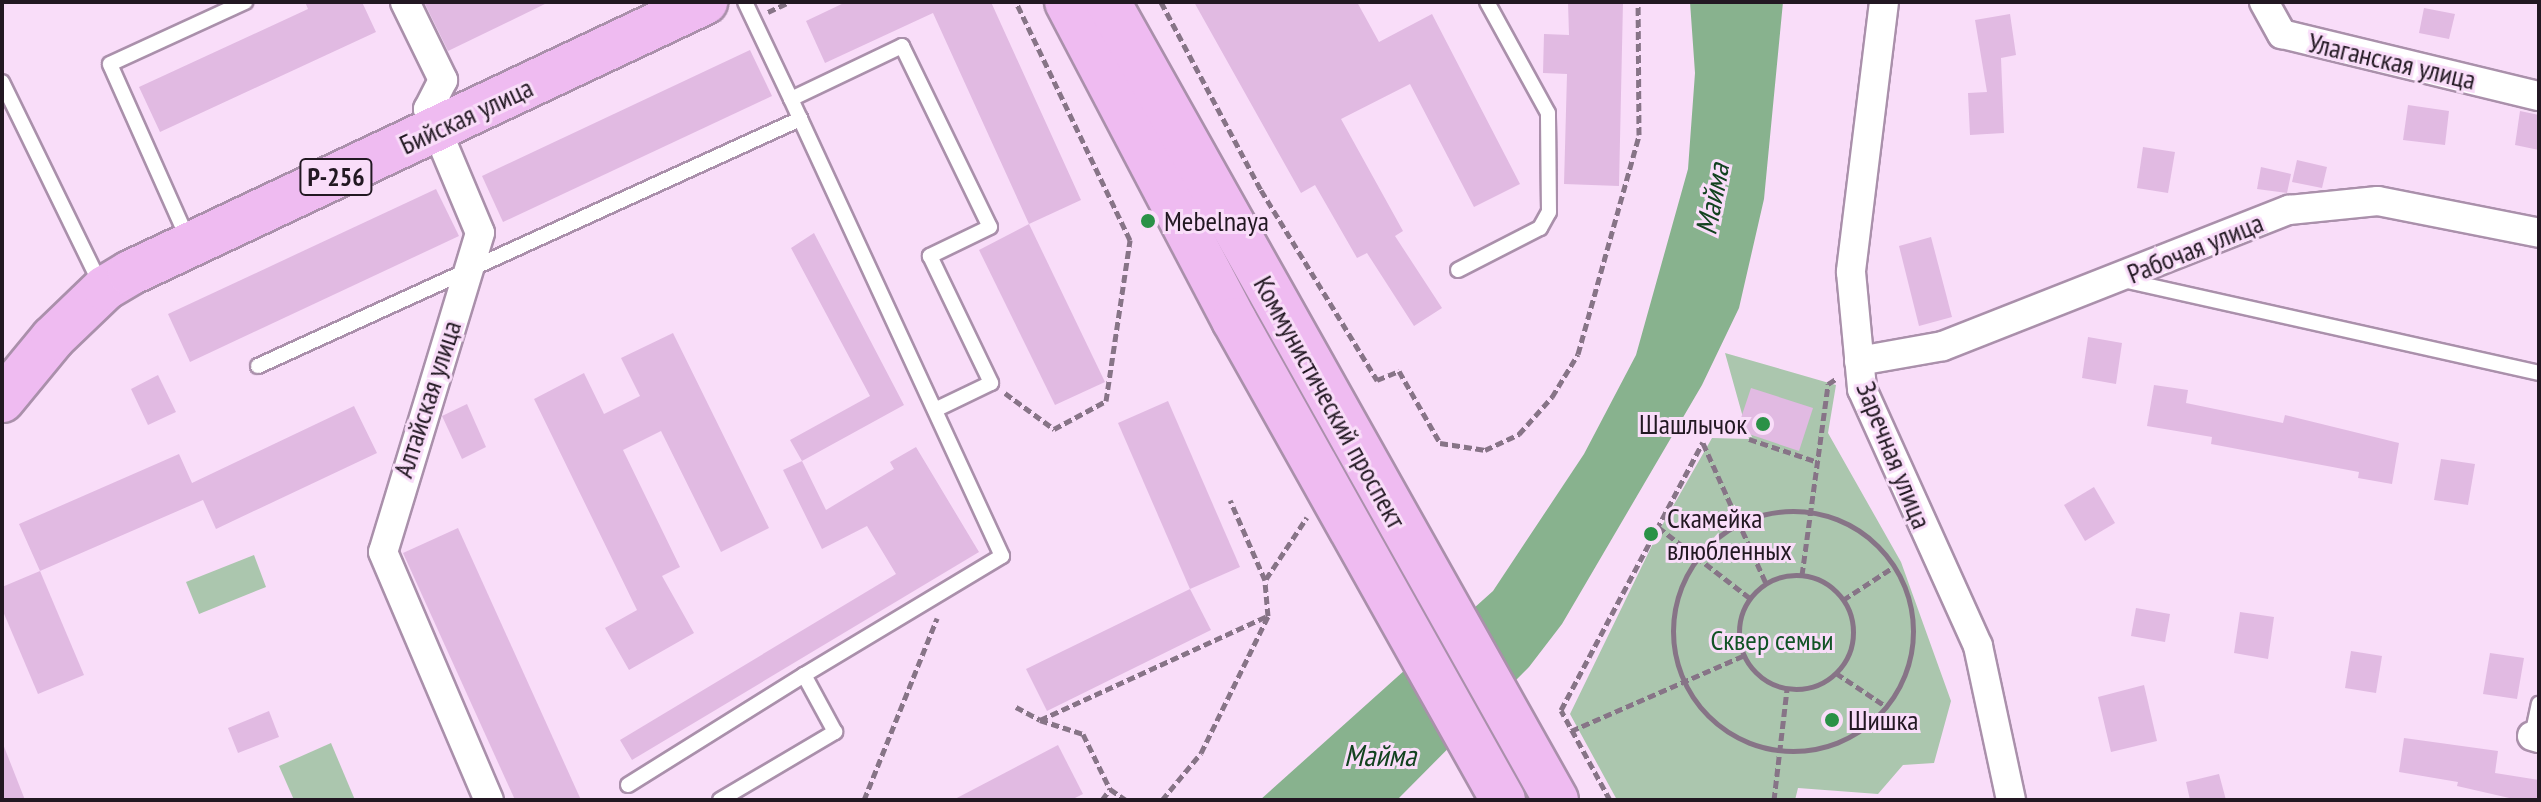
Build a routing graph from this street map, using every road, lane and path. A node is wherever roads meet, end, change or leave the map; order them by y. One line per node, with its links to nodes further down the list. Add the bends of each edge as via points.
1 (245, 2): 19 (lane, via 110,64)
2 (405, 2): 17 (street, via 443,80)
3 (656, 2): 17 (main road, Бийская улица / Р-256)
4 (705, 2): 17 (main road, Бийская улица / Р-256)
5 (745, 2): 16 (lane)
6 (1016, 2): 29 (path, via 1130,240 1106,401 1054,429)
7 (1067, 2): 36 (main road, Коммунистический проспект)
8 (1108, 2): 69 (main road, Коммунистический проспект)
9 (1161, 2): 11 (path, via 1261,190 1377,380 1399,371 1440,443 1459,450 1502,445 1552,397 1578,354 1639,135)
10 (1487, 2): 22 (lane, via 1548,113 1549,212 1540,228)
11 (1638, 2)
12 (1884, 2): 25 (street, Заречная улица, via 1851,272)
13 (2264, 2): 15 (street, Улаганская улица, via 2282,34)
14 (2, 82): 23 (lane)
15 (2539, 96)
16 (791, 99): 18 (lane); 29 (lane, via 902,46 990,227 930,256)
17 (432, 119): 19 (main road, Бийская улица / Р-256); 21 (street, Алтайская улица, via 480,233); 30 (main road, Бийская улица / Р-256, via 105,288 53,338)
18 (800, 119): 21 (lane); 31 (lane)
19 (182, 226): 23 (main road, Бийская улица / Р-256)
20 (2539, 233): 24 (street, Рабочая улица, via 2378,201 2289,210)
21 (468, 270): 26 (lane); 63 (street, Алтайская улица, via 383,552)
22 (1458, 270)
23 (94, 271): 27 (main road, Бийская улица / Р-256, via 63,296)
24 (2119, 279): 25 (street, Рабочая улица, via 1943,346); 28 (lane)
25 (1859, 361): 33 (path, via 1828,384); 72 (street, Заречная улица, via 1862,389 1897,475 1978,646)
26 (258, 366)
27 (2, 370)
28 (2539, 373)
29 (991, 383): 31 (lane)
30 (2, 400)
31 (935, 410): 44 (lane, via 1002,556)
32 (1749, 439): 33 (path)
33 (1818, 462): 35 (path)
34 (1230, 500): 42 (path)
35 (1811, 511): 37 (path, via 1775,511); 40 (path, via 1844,521 1873,540); 41 (path)
36 (1330, 518): 42 (path); 62 (main road, Коммунистический проспект)
37 (1741, 522): 38 (path, via 1703,442); 39 (path); 43 (path)
38 (1658, 527): 39 (path); 57 (path, via 1561,710)
39 (1697, 557): 45 (path); 51 (path, via 1681,585 1673,617 1674,650)
40 (1895, 566): 46 (path); 55 (path, via 1910,600 1914,638 1906,675)
41 (1802, 575): 43 (path); 46 (path, via 1818,579)
42 (1265, 580): 47 (path)
43 (1766, 583): 45 (path)
44 (950, 587): 50 (lane); 65 (path)
45 (1750, 598): 48 (path, via 1739,626)
46 (1843, 600): 49 (path, via 1853,638)
47 (1268, 616): 56 (path); 68 (path, via 1201,753)
48 (1743, 656): 51 (path); 52 (path, via 1769,683)
49 (1836, 673): 52 (path, via 1822,684); 55 (path)
50 (804, 675): 60 (lane); 64 (lane, via 835,732)
51 (1683, 681): 57 (path); 59 (path, via 1707,716 1741,740)
52 (1787, 689): 59 (path)
53 (2539, 704): 58 (lane)
54 (1016, 707): 56 (path)
55 (1887, 707): 59 (path, via 1845,739 1820,749)
56 (1040, 720): 61 (path, via 1083,734)
57 (1571, 731): 70 (path)
58 (2536, 737)
59 (1780, 751): 71 (path)
60 (628, 785)
61 (1110, 789): 66 (path); 67 (path)
62 (1499, 792)
63 (489, 800)
64 (720, 800)
65 (864, 800)
66 (1102, 800)
67 (1126, 800)
68 (1162, 800)
69 (1556, 800)
70 (1610, 800)
71 (1774, 800)
72 (2011, 800)

